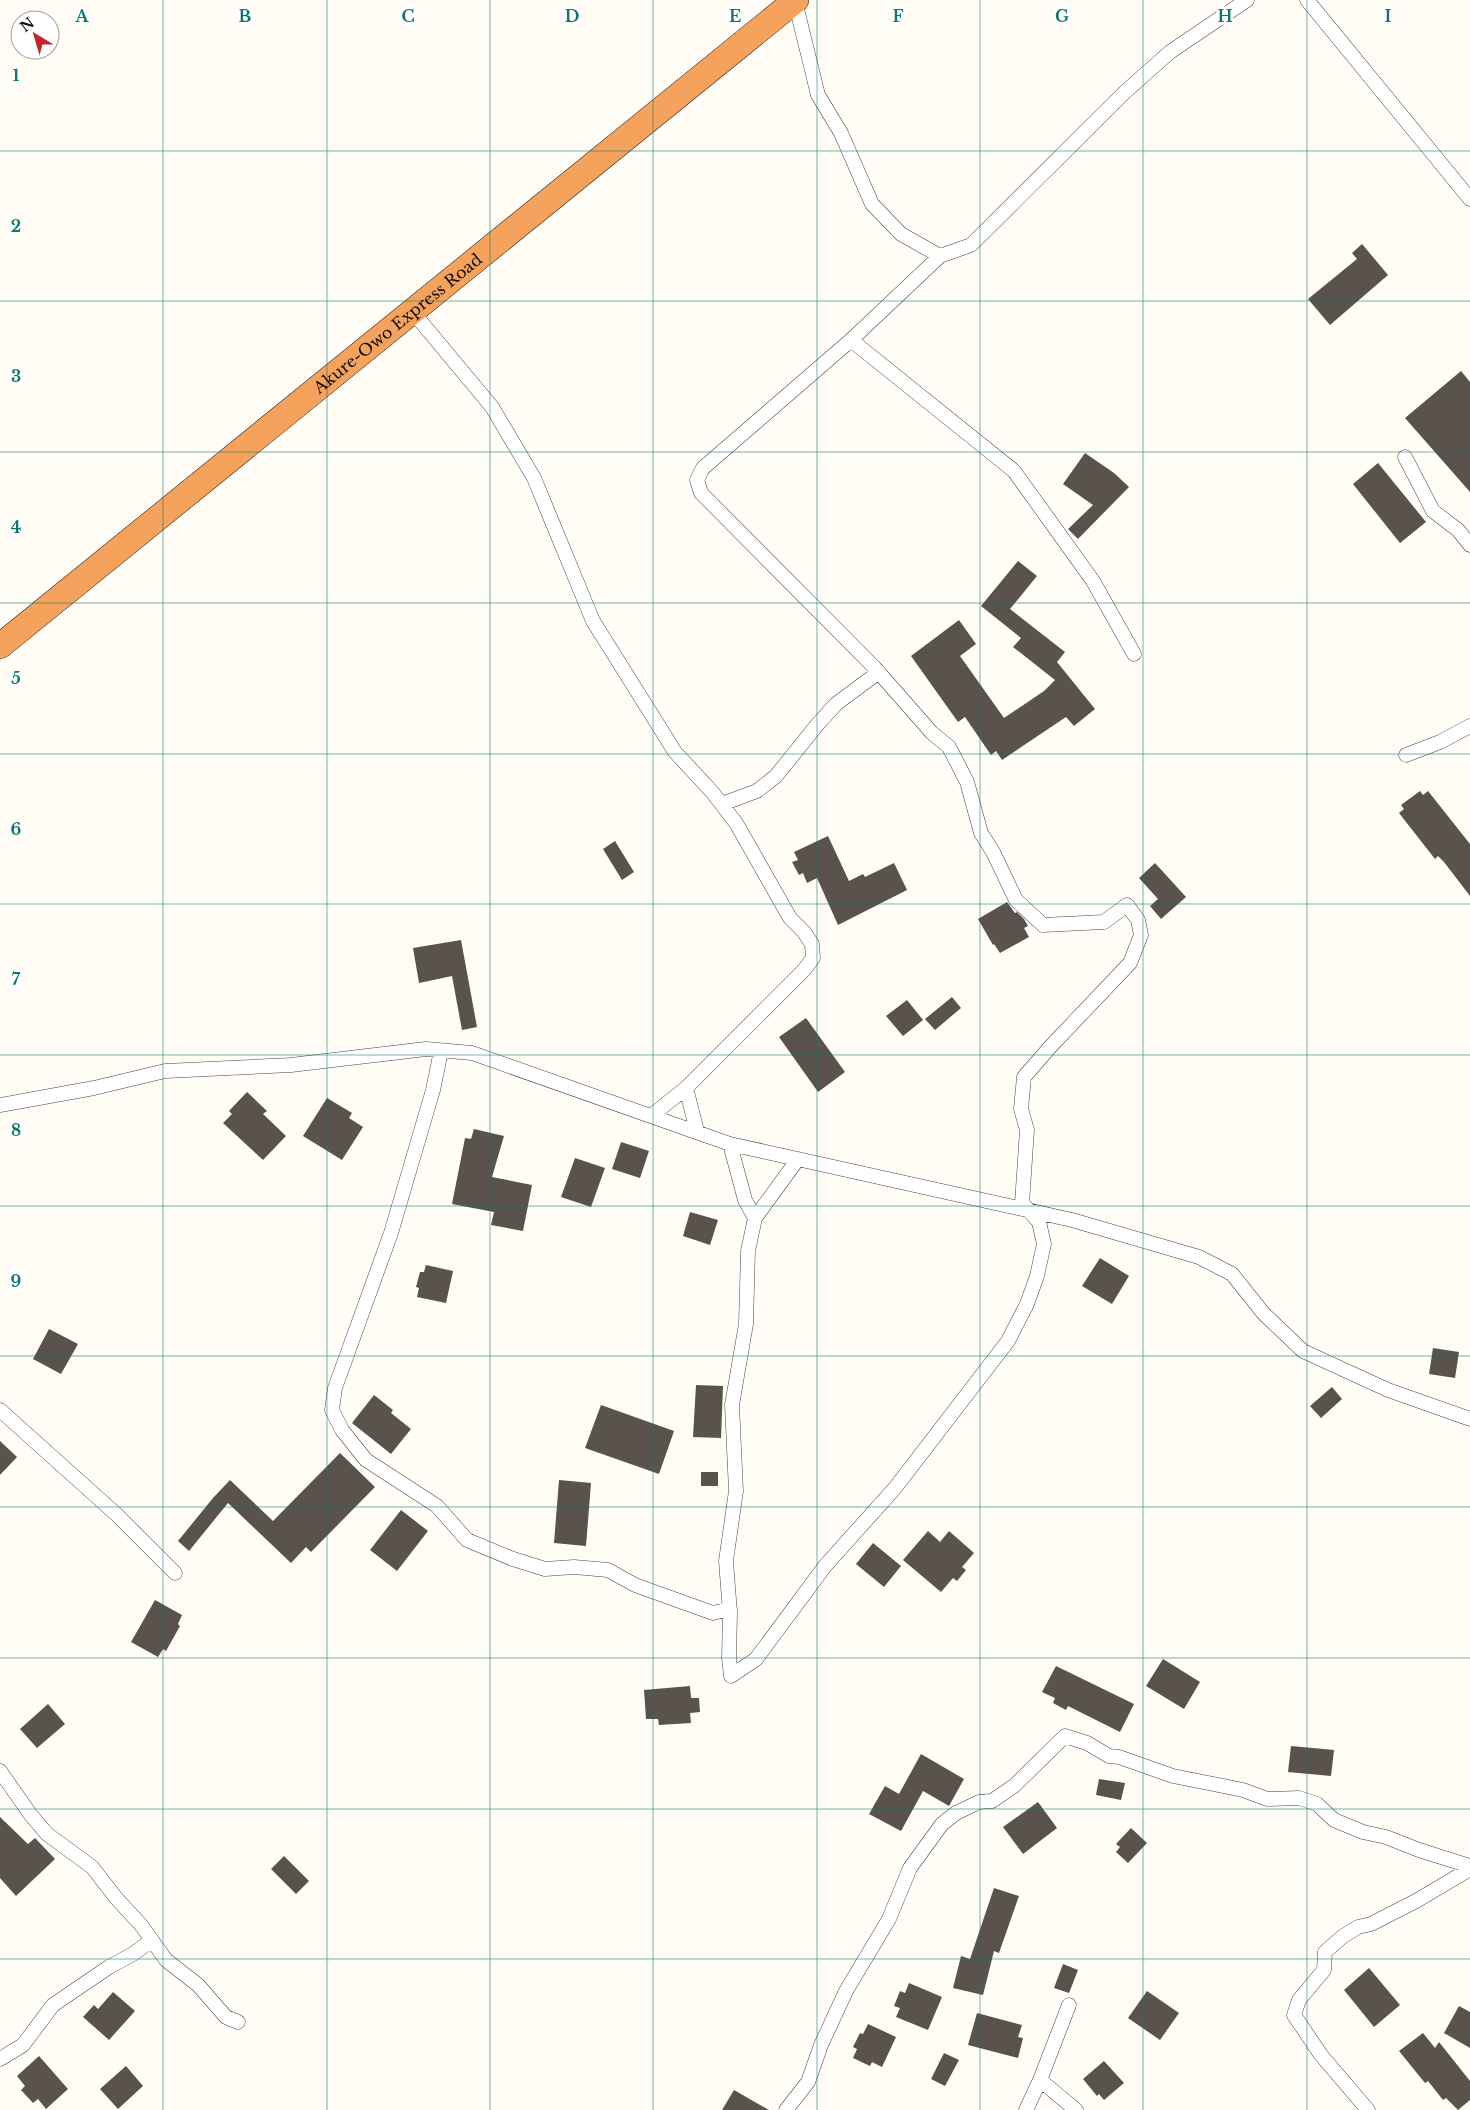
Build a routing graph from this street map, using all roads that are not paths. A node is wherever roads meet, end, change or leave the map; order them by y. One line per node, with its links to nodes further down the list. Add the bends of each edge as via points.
1 (796, 0): 5 (street, via 818,95 841,133 872,204 901,234); 6 (highway, Akure-Owo Express Road)
2 (1247, 0): 5 (street, via 1170,52 1125,92 971,245)
3 (1307, 0): 4 (street)
4 (1470, 199)
5 (940, 256): 7 (street)
6 (412, 312): 10 (highway, Akure-Owo Express Road); 15 (street, via 492,407 534,478 592,621 675,752)
7 (851, 340): 11 (street, via 1014,470 1093,581); 12 (street, via 703,468 697,480 701,493)
8 (1405, 457): 9 (street, via 1433,511)
9 (1470, 544)
10 (0, 646)
11 (1134, 654)
12 (879, 672): 15 (street, via 836,704 776,776 758,791); 23 (street, via 932,733 949,747 967,782 981,833 1016,900 1036,920 1043,925 1104,922 1127,905 1138,920 1141,935 1130,964 1024,1077 1022,1109 1027,1130 1022,1203)
13 (1470, 726): 14 (street)
14 (1406, 755)
15 (722, 804): 17 (street, via 790,918 812,944 812,958 804,970)
16 (440, 1051): 18 (street, via 426,1049 292,1065 165,1071); 19 (street, via 472,1053); 28 (street, via 433,1090 391,1233 335,1388 332,1410 342,1430 366,1460 437,1506 467,1540 545,1569 608,1570 635,1585 713,1613)
17 (686, 1088): 19 (street); 20 (street)
18 (0, 1105)
19 (651, 1116): 20 (street)
20 (697, 1131): 21 (street)
21 (730, 1144): 22 (street); 24 (street, via 745,1200)
22 (798, 1159): 23 (street); 24 (street)
23 (1027, 1210): 26 (street, via 1199,1257 1232,1274 1264,1314 1303,1351 1388,1390); 28 (street, via 1039,1222 1044,1244 1027,1304 1008,1341 895,1488 825,1566 756,1659 731,1676)
24 (755, 1218): 28 (street, via 748,1251 746,1324 732,1405 736,1491 726,1560)
25 (0, 1410): 27 (street, via 116,1514)
26 (1470, 1419)
27 (175, 1573)
28 (730, 1609)
29 (0, 1771): 31 (street, via 47,1834 92,1867)
30 (1470, 1867): 36 (street, via 1363,1832 1334,1820 1317,1804 1299,1798 1267,1799 1243,1790 1173,1776 1109,1756 1087,1743 1065,1736 1014,1786 992,1801 979,1802 956,1813 942,1824 910,1868 888,1919 846,1991 808,2082); 39 (street, via 1423,1897 1342,1937 1325,1952 1324,1970 1299,2000 1294,2015 1321,2055)
31 (152, 1940): 33 (street, via 166,1960 198,1985 226,2017); 34 (street, via 53,2005 23,2045)
32 (1068, 2005): 35 (street)
33 (238, 2022)
34 (0, 2059)
35 (1040, 2080): 37 (street); 38 (street)
36 (786, 2110)
37 (1026, 2110)
38 (1076, 2110)
39 (1368, 2110)

